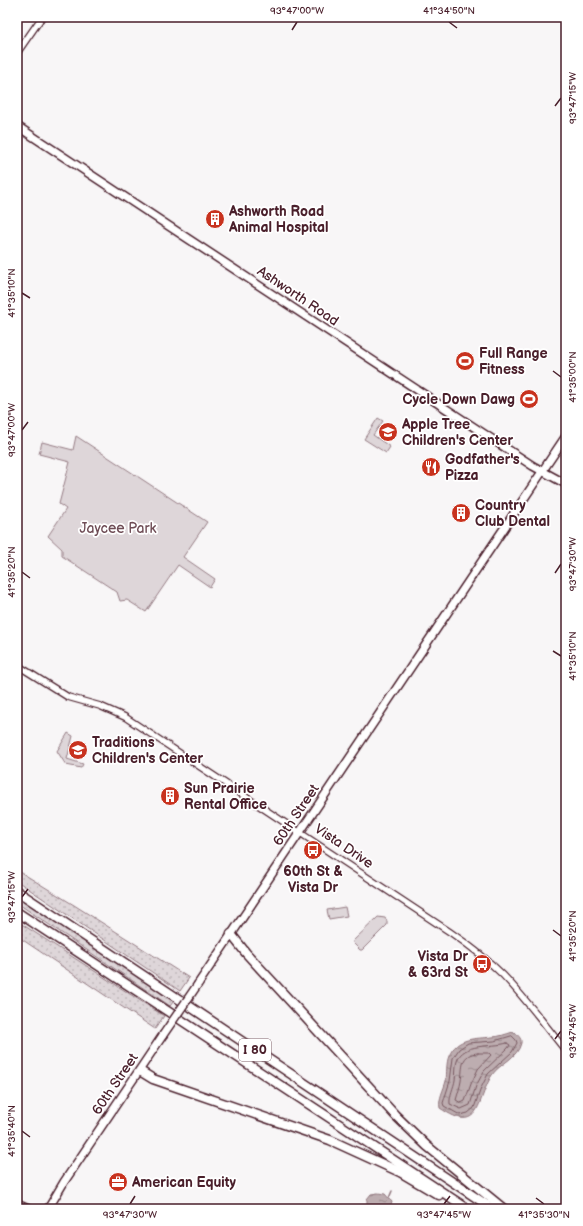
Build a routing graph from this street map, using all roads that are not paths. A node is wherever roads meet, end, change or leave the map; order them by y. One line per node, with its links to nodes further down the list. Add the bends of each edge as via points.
1 (42, 17): 2 (street)
2 (17, 54)
3 (17, 126): 5 (main road, Ashworth Road)
4 (566, 436): 5 (main road, 60th Street)
5 (542, 471): 6 (main road, Ashworth Road); 8 (main road, 60th Street)
6 (566, 484)
7 (17, 664): 8 (street, Vista Drive, via 68,697 125,716)
8 (300, 832): 11 (main road, 60th Street); 12 (street, Vista Drive, via 479,953 502,974)
9 (17, 891): 19 (highway, I 80)
10 (17, 912): 18 (highway, I 80)
11 (231, 934): 13 (main road, 60th Street, bridge); 20 (highway, via 395,1115 427,1146)
12 (566, 1051)
13 (140, 1070): 16 (main road, 60th Street); 17 (highway, via 153,1079 330,1140 400,1172)
14 (17, 1203): 15 (street)
15 (31, 1209)
16 (48, 1209)
17 (462, 1209)
18 (468, 1209)
19 (493, 1209)
20 (504, 1209)

